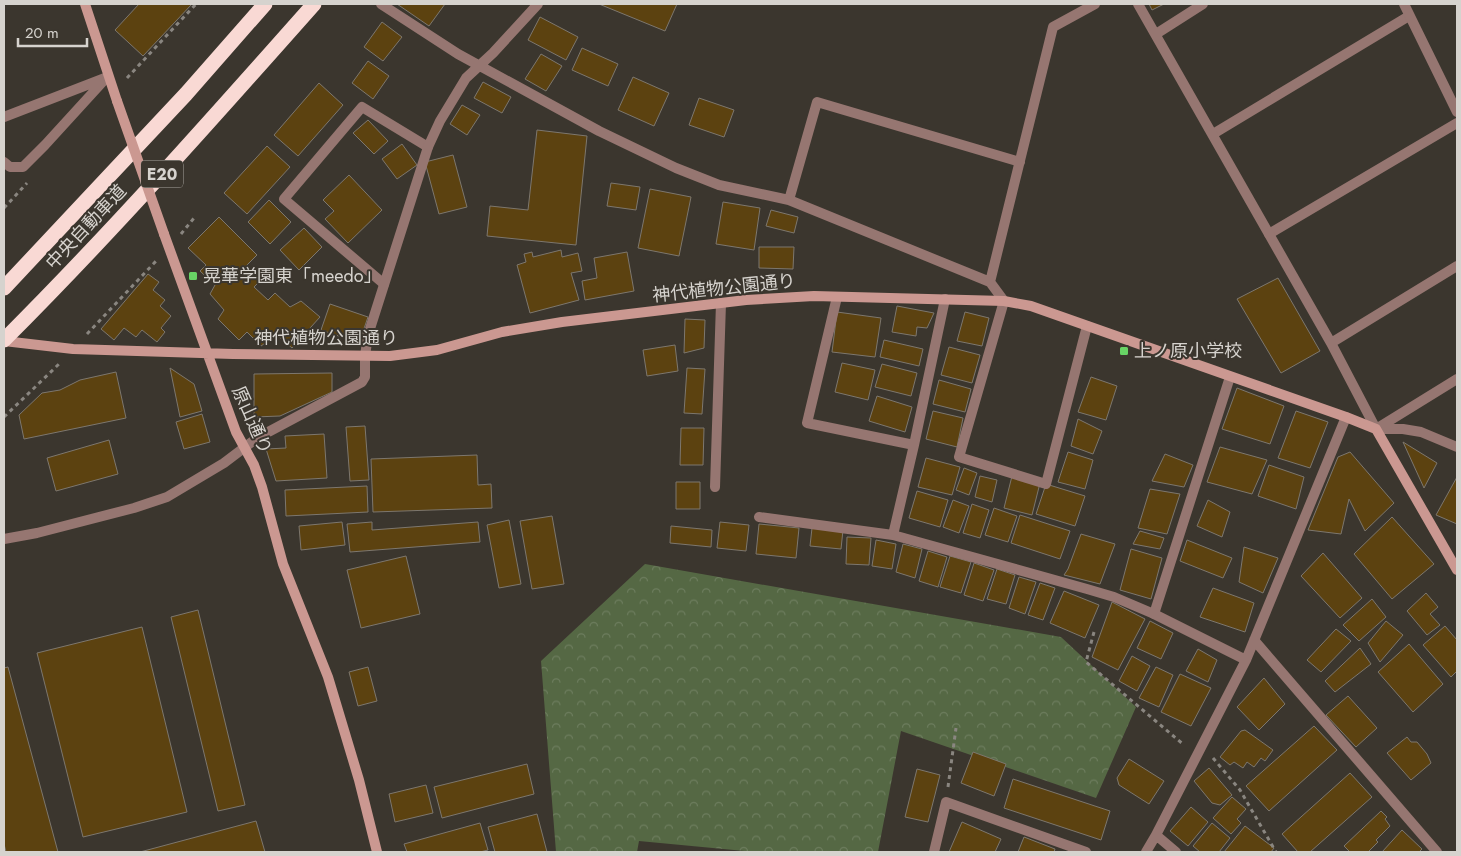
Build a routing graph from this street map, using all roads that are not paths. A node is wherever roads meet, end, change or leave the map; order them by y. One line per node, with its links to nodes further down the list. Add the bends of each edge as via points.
1 (85, 4): 13 (street, 原山通り)
2 (265, 4): 26 (highway, 中央自動車道 / E20, via 186,94)
3 (314, 4): 32 (highway, 中央自動車道 / E20, via 188,146)
4 (381, 4): 12 (street)
5 (538, 4): 12 (street)
6 (1095, 4): 20 (street, via 1053,27)
7 (1138, 4): 11 (street)
8 (1203, 4): 11 (street)
9 (1404, 4): 10 (street)
10 (1410, 16): 14 (street); 17 (street)
11 (1156, 34): 17 (street)
12 (478, 65): 18 (street, via 466,78); 21 (street, via 599,131 676,168 719,185)
13 (108, 76): 15 (street); 19 (street, via 22,167 10,167); 34 (street, 原山通り, bridge)
14 (1457, 112)
15 (4, 116)
16 (1457, 123): 22 (street)
17 (1213, 134): 22 (street)
18 (428, 147): 25 (street); 25 (street, via 362,107 284,199)
19 (4, 162)
20 (1020, 162): 21 (street, via 817,102); 24 (street)
21 (788, 200): 24 (street)
22 (1269, 234): 33 (street)
23 (1457, 266): 33 (street)
24 (990, 282): 29 (street)
25 (384, 284): 35 (street)
26 (4, 288)
27 (837, 297): 28 (street, 神代植物公園通り); 30 (street, 神代植物公園通り, via 793,296); 40 (street, via 807,423)
28 (945, 299): 29 (street, 神代植物公園通り); 40 (street)
29 (1004, 301): 31 (street, 神代植物公園通り, via 1031,306); 31 (street, via 959,456 1046,484)
30 (721, 303): 35 (street, 神代植物公園通り, via 502,332 421,353); 43 (street)
31 (1087, 326): 36 (street, 神代植物公園通り)
32 (4, 340): 34 (street, 神代植物公園通り, via 73,349)
33 (1331, 343): 39 (street)
34 (207, 352): 35 (street, 神代植物公園通り); 41 (street, 原山通り, via 236,432)
35 (365, 356): 41 (street, via 362,382)
36 (1230, 377): 38 (street, 神代植物公園通り); 48 (street)
37 (1457, 379): 39 (street)
38 (1346, 416): 39 (street, 神代植物公園通り); 49 (street)
39 (1376, 429): 42 (street, via 1421,432); 47 (street)
40 (914, 445): 45 (street)
41 (245, 447): 46 (street, via 167,497 116,513); 52 (street, 原山通り, via 262,487 284,564 328,677 359,780)
42 (1457, 447)
43 (716, 487)
44 (759, 517): 45 (street)
45 (892, 535): 48 (street, via 1088,589)
46 (4, 539)
47 (1457, 570)
48 (1154, 614): 50 (street)
49 (1254, 640): 50 (street); 57 (street)
50 (1246, 660): 51 (street)
51 (1156, 835): 55 (street); 56 (street)
52 (376, 852)
53 (934, 852): 54 (street, via 946,802)
54 (1086, 852)
55 (1146, 852)
56 (1176, 852)
57 (1437, 852)

